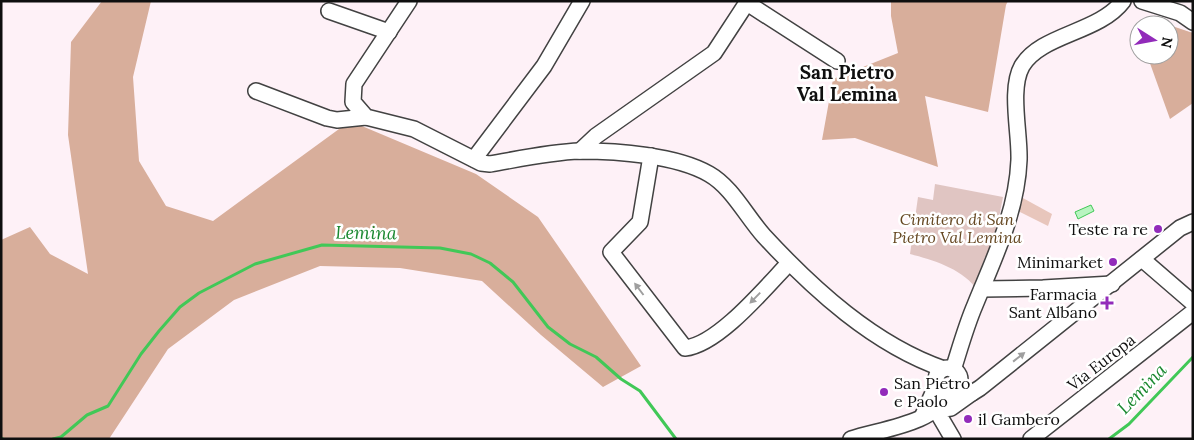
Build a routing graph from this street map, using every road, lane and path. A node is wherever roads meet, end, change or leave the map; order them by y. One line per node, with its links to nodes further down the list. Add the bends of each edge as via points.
1 (409, 1): 8 (street)
2 (582, 1): 14 (street, via 544,66)
3 (1123, 1): 19 (street, via 1111,14 1036,52 1023,65 1016,85 1019,160 1016,187 999,249)
4 (1142, 1): 7 (street, via 1180,13)
5 (747, 2): 9 (street); 12 (street, via 714,53 596,136)
6 (329, 11): 8 (street)
7 (1193, 22)
8 (389, 32): 11 (street, via 354,84 353,102)
9 (837, 61)
10 (256, 91): 11 (street, via 327,118)
11 (366, 117): 14 (street, via 414,129)
12 (580, 151): 13 (street); 14 (street, via 490,164)
13 (651, 156): 17 (street, via 692,166 717,180); 17 (street, one-way to 13, via 737,317 695,347 685,348 611,252 640,222)
14 (474, 160)
15 (1193, 222): 16 (street, via 1180,228)
16 (1142, 260): 18 (street); 20 (street)
17 (789, 263): 22 (street, via 839,307)
18 (1112, 284): 19 (street); 23 (street, one-way to 18)
19 (982, 289): 22 (street)
20 (1193, 302)
21 (1193, 312): 27 (street, Via Europa)
22 (946, 380): 23 (street); 24 (street, via 946,402)
23 (976, 390): 24 (street, via 950,408)
24 (930, 413): 25 (street, via 910,424); 26 (street)
25 (850, 439)
26 (953, 439)
27 (1031, 439)

